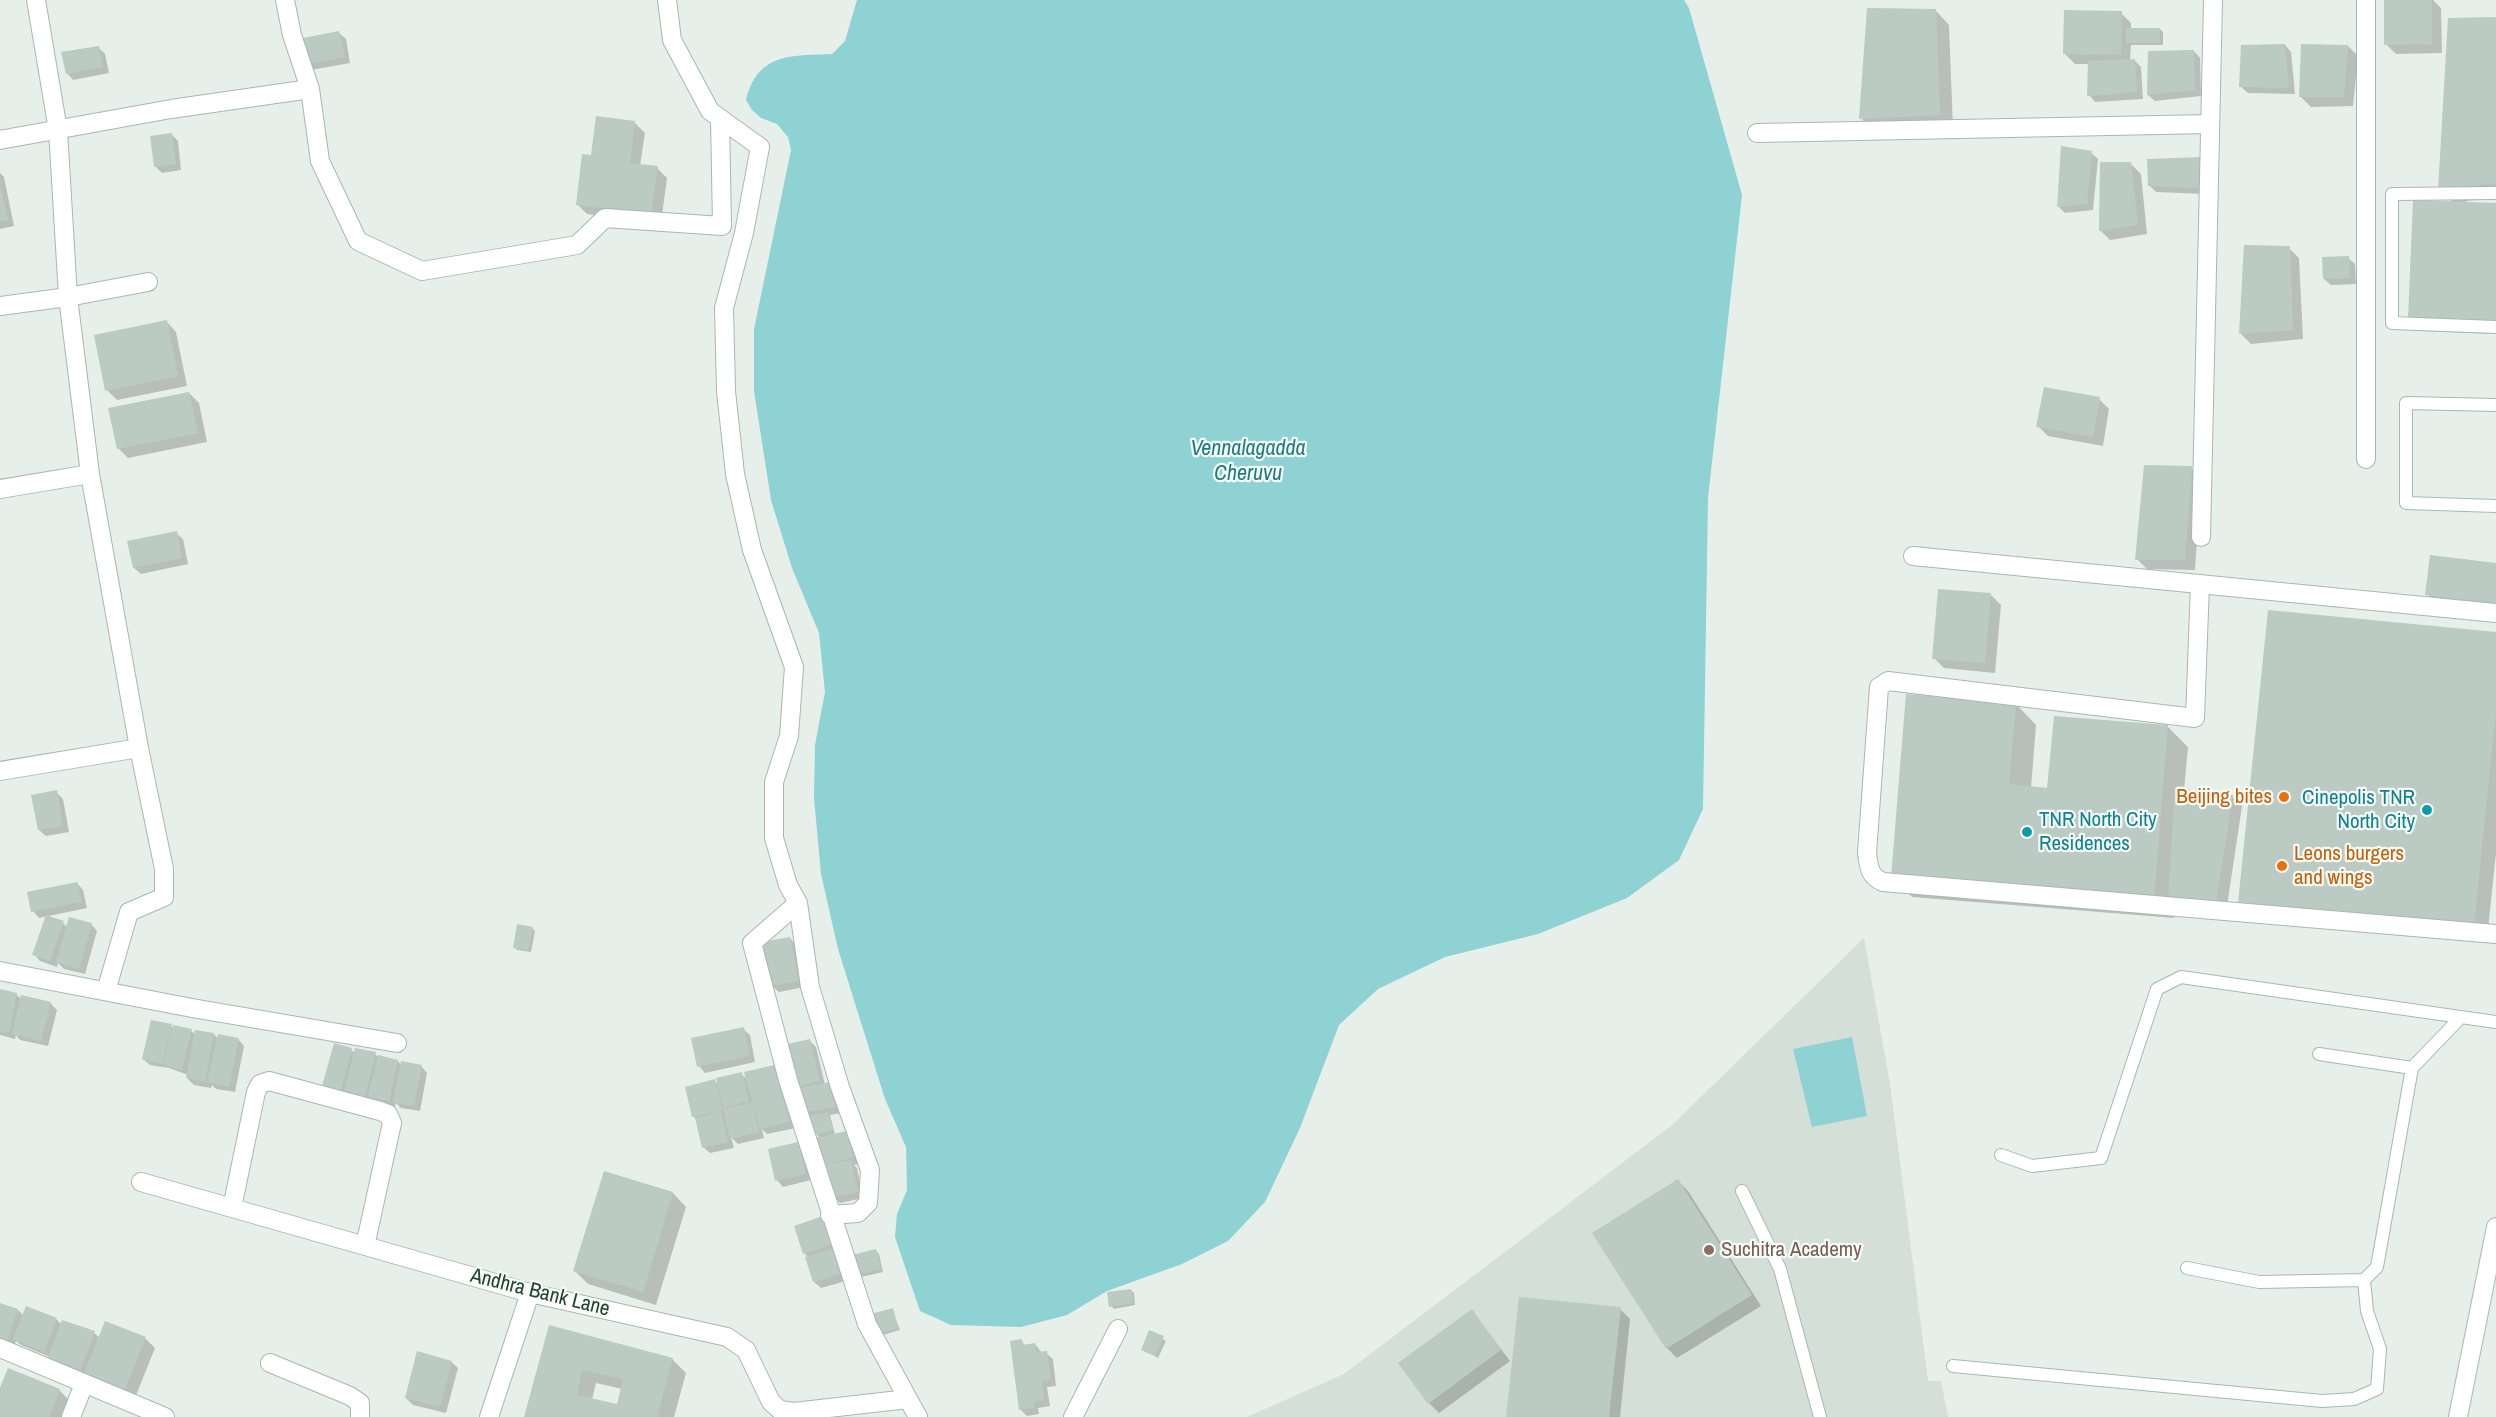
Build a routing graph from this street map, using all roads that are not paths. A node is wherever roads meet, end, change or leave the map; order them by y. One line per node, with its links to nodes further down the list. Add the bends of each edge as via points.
1 (36, 0): 9 (street)
2 (285, 0): 6 (street)
3 (667, 0): 7 (street, via 672,40 710,111)
4 (2213, 0): 8 (street)
5 (2366, 0): 18 (street)
6 (310, 89): 7 (street, via 320,161 358,241 422,271 577,244 605,218 722,226); 9 (street)
7 (720, 119): 28 (street, via 760,147 744,233 724,308 726,391 735,474 752,550 794,667 789,736 774,783 774,838 788,885)
8 (2210, 124): 10 (street); 22 (street)
9 (58, 130): 11 (street); 14 (street)
10 (1757, 133)
11 (0, 140)
12 (2496, 193): 16 (lane, via 2392,194 2392,323)
13 (148, 282): 14 (street)
14 (68, 297): 15 (street); 19 (street)
15 (0, 306)
16 (2496, 327)
17 (2496, 405): 21 (lane, via 2406,403 2406,503)
18 (2366, 459)
19 (90, 474): 20 (street); 26 (street)
20 (0, 489)
21 (2496, 506)
22 (2201, 537)
23 (1913, 556): 24 (street)
24 (2200, 584): 25 (street); 29 (street, via 2195,718 1888,681 1879,687 1867,853 1874,878 1883,882)
25 (2496, 613)
26 (139, 748): 27 (street); 31 (street, via 164,869 164,897 129,912)
27 (0, 771)
28 (798, 903): 41 (street, via 752,944 788,1080); 41 (street, via 810,987 870,1170 868,1203 858,1213)
29 (2496, 934)
30 (0, 971): 31 (street)
31 (106, 991): 34 (street)
32 (2461, 1017): 33 (lane); 36 (lane); 37 (lane, via 2181,977 2157,989 2101,1158 2032,1166)
33 (2496, 1022)
34 (397, 1043)
35 (2319, 1054): 36 (lane)
36 (2412, 1068): 45 (lane, via 2377,1267)
37 (2001, 1155)
38 (141, 1182): 40 (street, Andhra Bank Lane)
39 (1742, 1191): 59 (lane, via 1780,1269)
40 (232, 1208): 43 (street, Andhra Bank Lane); 43 (street, via 260,1084 268,1082 380,1111 388,1114 392,1123)
41 (830, 1215): 52 (street, via 867,1324)
42 (2496, 1227): 60 (street)
43 (365, 1246): 46 (street, Andhra Bank Lane)
44 (2187, 1268): 45 (lane, via 2259,1282)
45 (2364, 1280): 50 (lane, via 2367,1311 2380,1349 2377,1389 2354,1399 2322,1401)
46 (530, 1293): 52 (street, Andhra Bank Lane, via 727,1337 747,1350 771,1402 780,1410 794,1412); 56 (street)
47 (1118, 1329): 58 (street)
48 (0, 1348): 51 (street)
49 (270, 1363): 55 (street, via 350,1396 360,1403)
50 (1953, 1366)
51 (84, 1384): 53 (street); 54 (street)
52 (908, 1399): 57 (street)
53 (71, 1417)
54 (165, 1417)
55 (360, 1417)
56 (489, 1417)
57 (918, 1417)
58 (1073, 1417)
59 (1820, 1417)
60 (2458, 1417)

